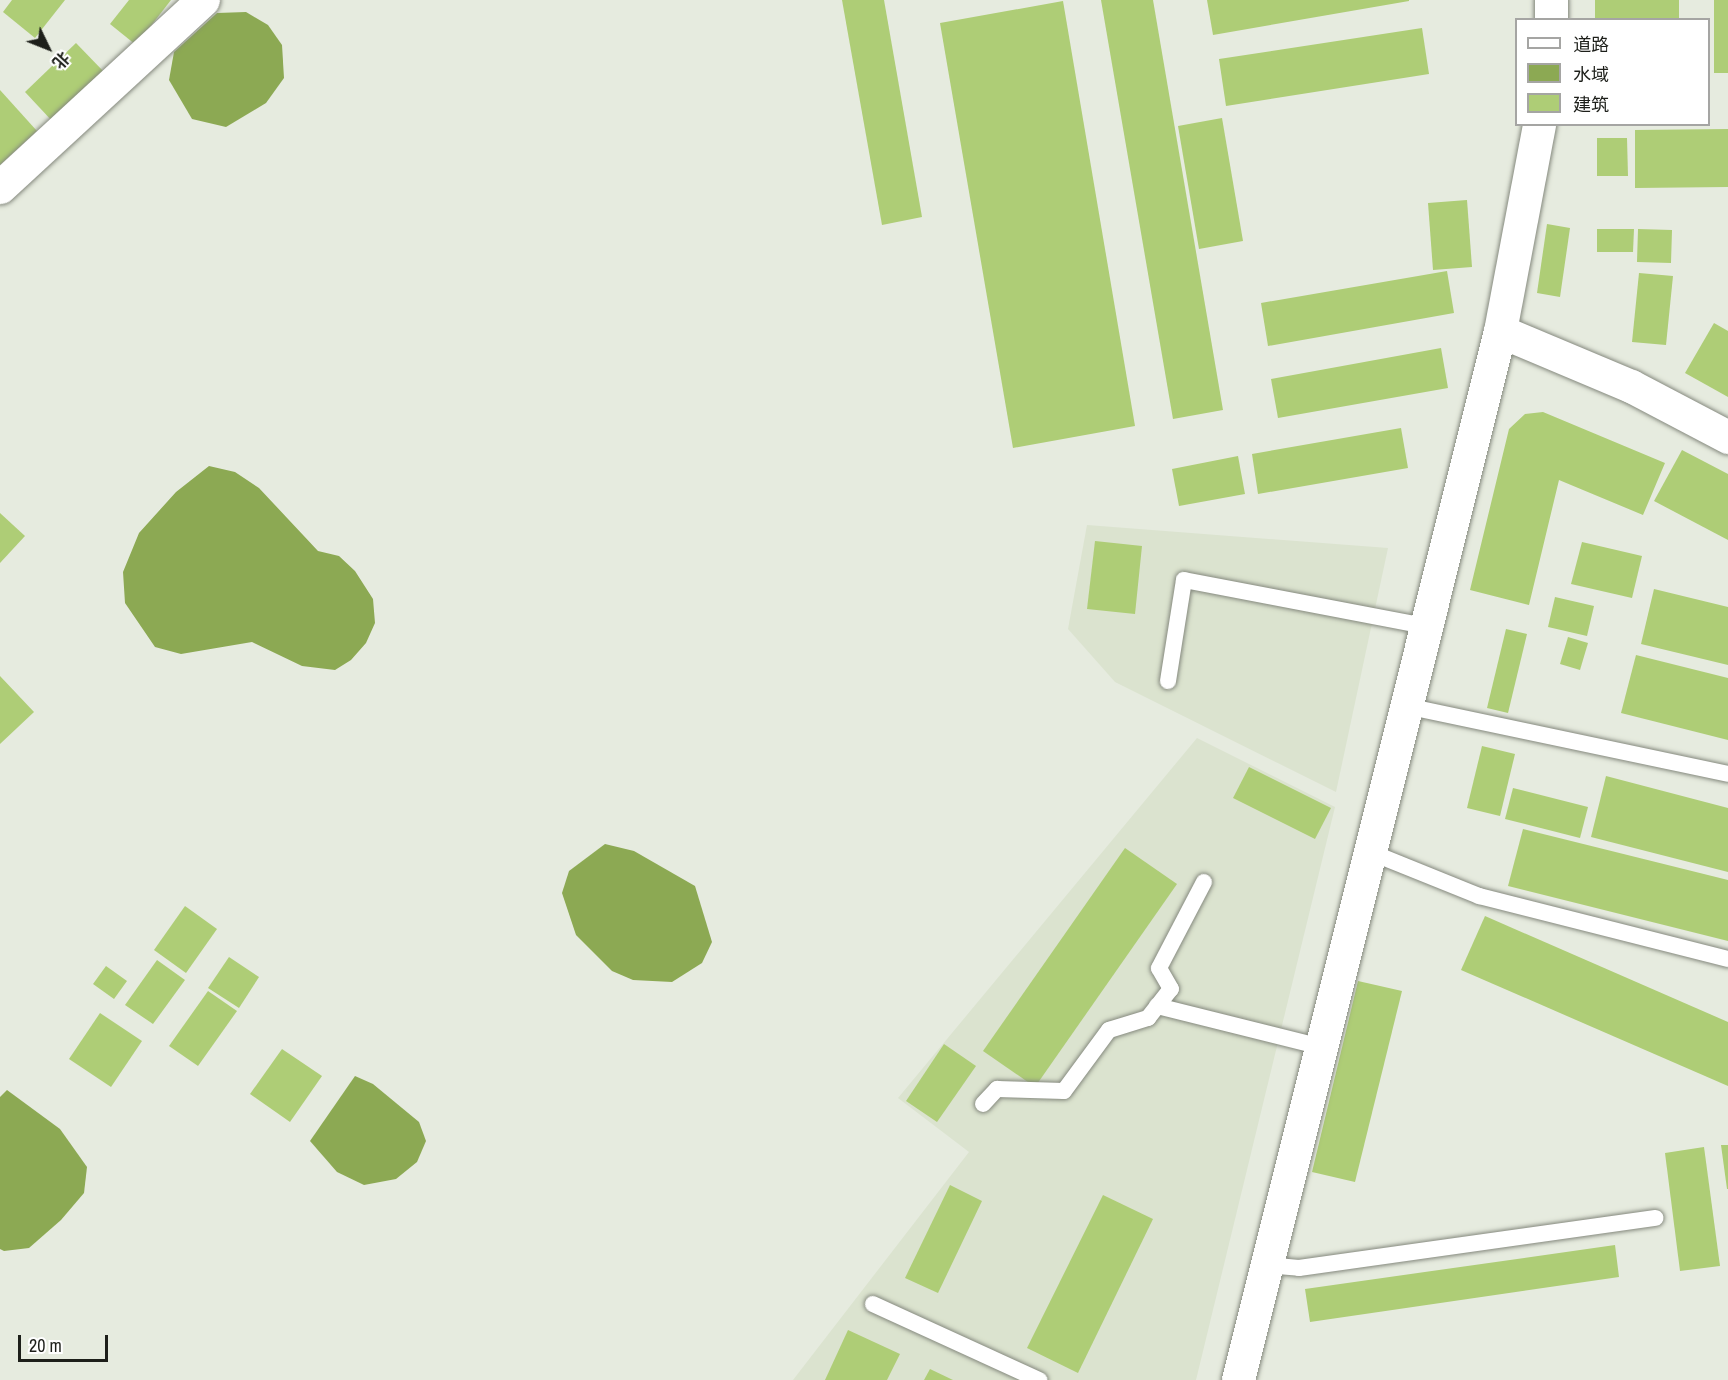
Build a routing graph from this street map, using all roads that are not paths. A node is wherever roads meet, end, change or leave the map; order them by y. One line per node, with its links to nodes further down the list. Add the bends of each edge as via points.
1 (203, 0): 5 (street)
2 (1551, 0): 3 (street)
3 (1551, 18)
4 (1539, 126): 6 (street)
5 (0, 187)
6 (1500, 331): 7 (street, via 1631,386); 8 (street)
7 (1728, 437)
8 (1426, 626): 9 (lane, via 1184,580); 10 (street)
9 (1168, 681)
10 (1406, 706): 11 (lane); 12 (street)
11 (1728, 774)
12 (1370, 852): 14 (lane, via 1479,896); 16 (street)
13 (1204, 882): 15 (lane, via 1159,968 1171,989)
14 (1728, 958)
15 (1157, 1006): 16 (lane); 17 (lane, via 1148,1018 1109,1030 1064,1091 997,1089)
16 (1321, 1047): 19 (street)
17 (983, 1104)
18 (1656, 1218): 19 (lane, via 1299,1268)
19 (1266, 1265): 22 (street)
20 (873, 1304): 21 (lane)
21 (1039, 1380)
22 (1238, 1380)

